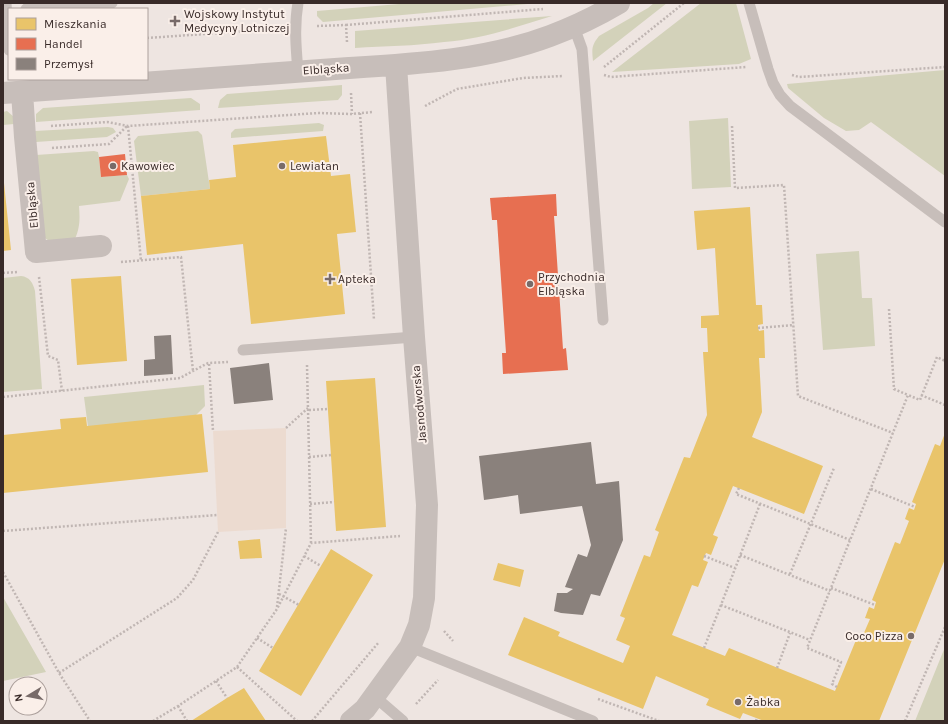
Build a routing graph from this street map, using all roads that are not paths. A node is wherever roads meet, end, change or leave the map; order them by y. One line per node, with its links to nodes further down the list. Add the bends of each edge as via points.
1 (112, 3): 6 (lane)
2 (298, 3): 10 (lane, via 295,28)
3 (619, 3): 7 (street, Elbląska)
4 (749, 3): 12 (lane, via 768,69 780,95 790,106)
5 (7, 8): 8 (lane)
6 (40, 8)
7 (574, 26): 9 (street, Elbląska, via 530,43 485,54); 14 (lane, via 583,54)
8 (8, 29)
9 (396, 65): 10 (street, Elbląska); 15 (street, Jasnodworska)
10 (298, 72): 11 (street, Elbląska)
11 (12, 89): 13 (street, Elbląska, via 25,137 36,252)
12 (945, 222)
13 (101, 246)
14 (603, 320)
15 (414, 337): 16 (lane); 17 (street, Jasnodworska, via 427,504 424,598 419,625)
16 (243, 350)
17 (410, 647): 18 (street, Jasnodworska); 21 (lane)
18 (374, 696): 19 (street, Jasnodworska, via 365,709); 20 (lane)
19 (351, 721)
20 (403, 721)
21 (593, 721)

